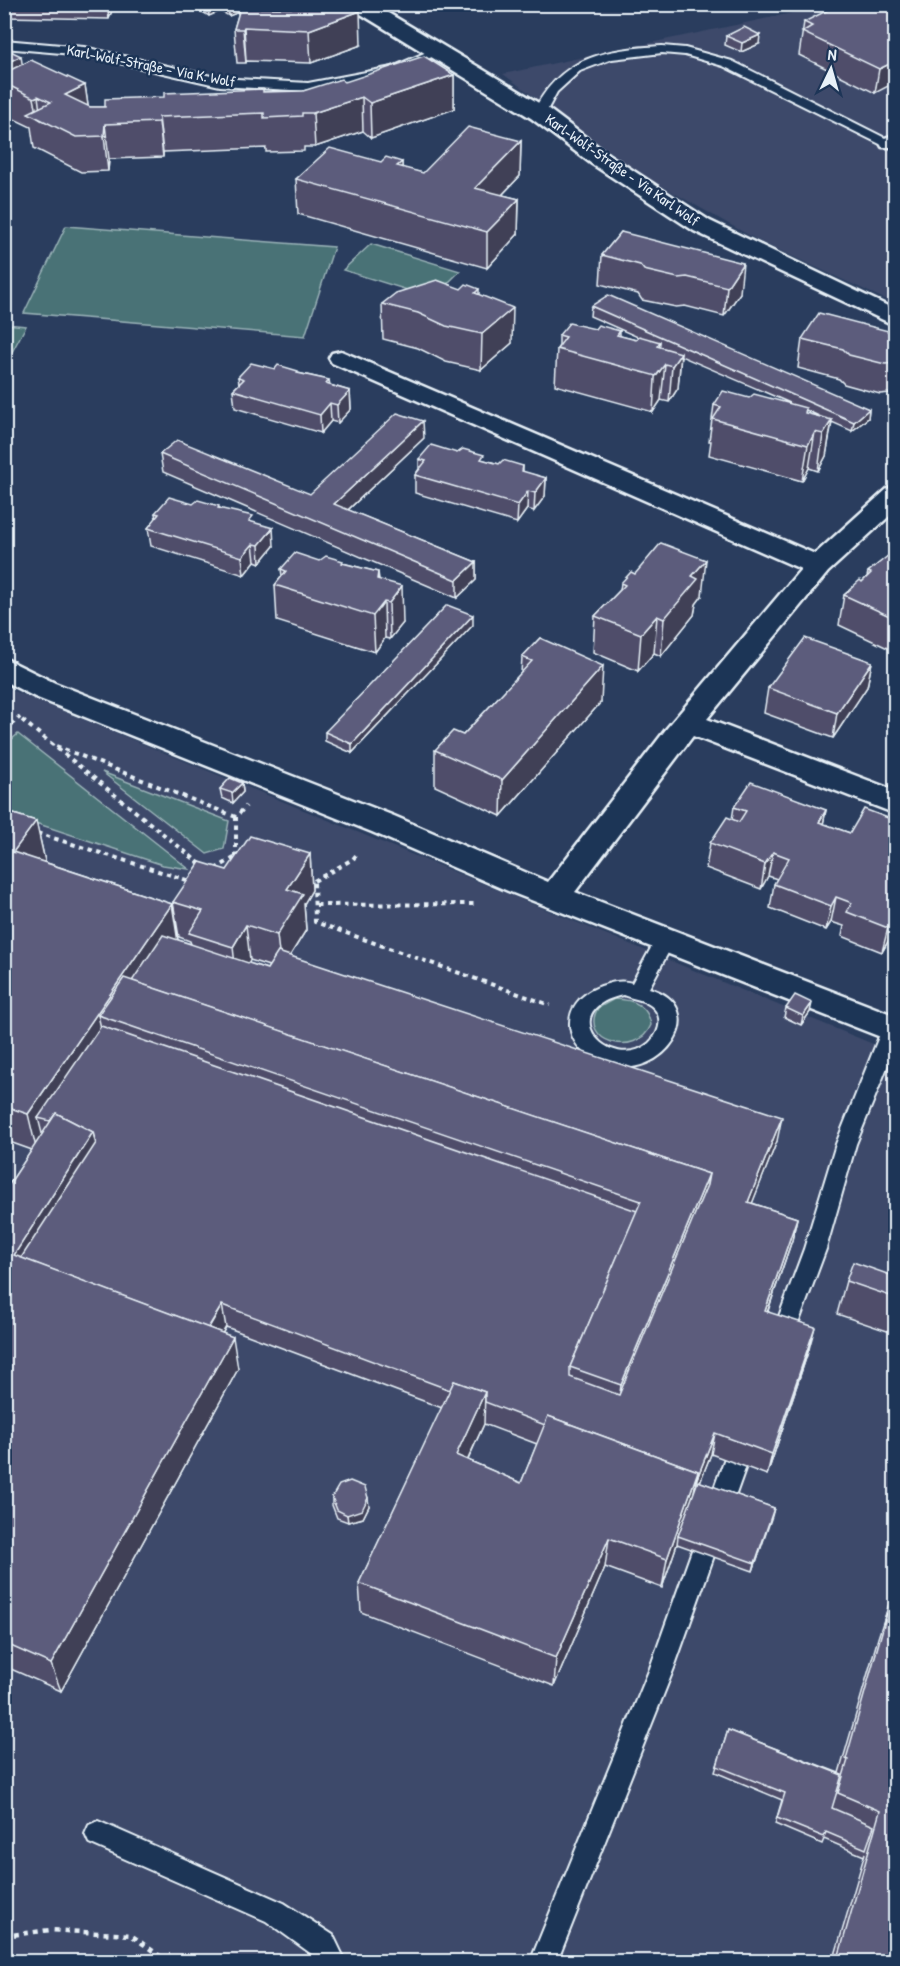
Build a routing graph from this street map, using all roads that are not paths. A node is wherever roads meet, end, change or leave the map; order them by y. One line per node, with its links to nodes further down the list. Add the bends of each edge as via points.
1 (287, 4): 2 (street, via 308,14)
2 (337, 4)
3 (358, 4): 5 (street, Karl-Wolf-Straße - Via Karl Wolf)
4 (4, 44): 5 (lane, Karl-Wolf-Straße - Via K. Wolf, via 84,51 220,82 308,87 395,70)
5 (436, 52): 6 (street, Karl-Wolf-Straße - Via Karl Wolf)
6 (539, 113): 7 (lane, via 559,79 581,66 645,49 678,50 710,56); 8 (street, Karl-Wolf-Straße - Via Karl Wolf, via 600,159 702,226)
7 (892, 141)
8 (896, 319)
9 (341, 357): 11 (street)
10 (889, 510): 11 (street)
11 (818, 566): 13 (street)
12 (4, 668): 15 (street, via 45,690)
13 (688, 723): 14 (street); 15 (street)
14 (896, 803)
15 (555, 896): 16 (street)
16 (664, 940): 17 (lane); 18 (street)
17 (638, 990): 17 (lane, via 652,996 670,1016 671,1029 657,1051 623,1059 591,1047 579,1027 584,1004 608,990)
18 (894, 1029): 19 (lane, via 846,1144 815,1249)
19 (772, 1363)
20 (752, 1415): 23 (lane, via 662,1668)
21 (98, 1834): 22 (lane, via 275,1912 323,1945)
22 (333, 1962)
23 (543, 1962)

